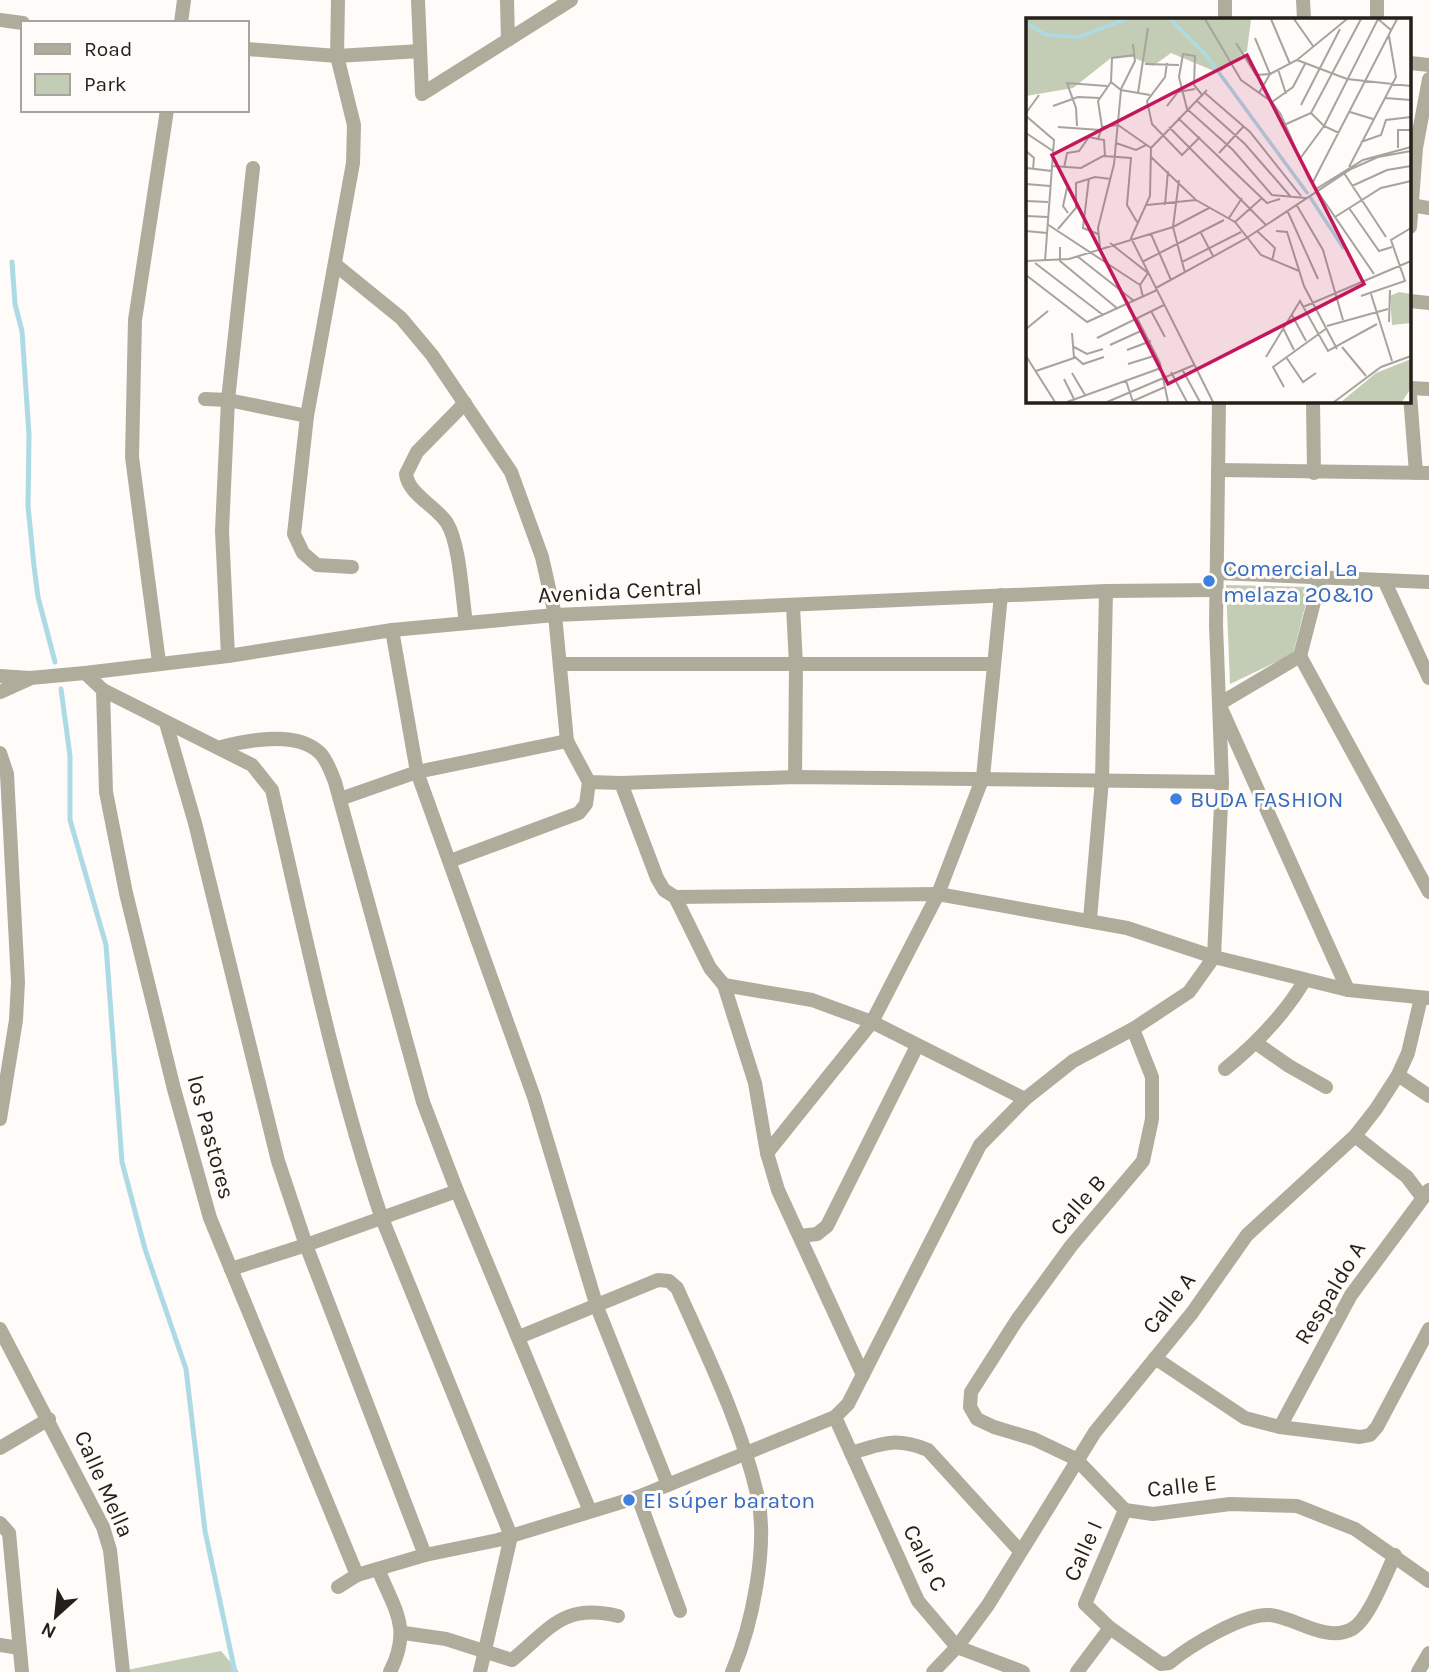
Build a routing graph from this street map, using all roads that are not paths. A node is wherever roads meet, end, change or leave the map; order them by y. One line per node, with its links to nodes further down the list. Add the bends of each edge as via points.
1 (184, 0): 13 (street)
2 (338, 0): 18 (street)
3 (418, 0): 17 (street)
4 (507, 0): 15 (street)
5 (572, 0): 15 (street)
6 (1225, 0): 9 (street)
7 (1303, 0): 10 (street)
8 (1377, 0): 11 (street)
9 (1225, 18)
10 (1304, 18)
11 (1377, 18)
12 (0, 20): 14 (street)
13 (181, 21)
14 (21, 23)
15 (508, 40): 17 (street, via 422,94)
16 (248, 49): 18 (street)
17 (420, 51): 18 (street)
18 (337, 56): 24 (street, via 354,125 353,163)
19 (1429, 79): 20 (street)
20 (1427, 111): 23 (street, via 1416,148)
21 (167, 112): 49 (street, via 135,320 132,457)
22 (253, 168): 26 (street)
23 (1412, 194)
24 (337, 266): 30 (street, via 401,318); 31 (street)
25 (205, 399): 26 (street)
26 (228, 400): 31 (street); 47 (street, via 222,531)
27 (1219, 402): 32 (street)
28 (1313, 402): 33 (street)
29 (1411, 402): 34 (street)
30 (466, 403): 44 (street, via 511,472 542,557); 45 (street, via 417,452 406,474 409,484 451,531)
31 (307, 416): 35 (street, via 294,534 297,544 317,565)
32 (1218, 470): 33 (street); 36 (street)
33 (1314, 473): 34 (street)
34 (1422, 473)
35 (352, 567)
36 (1217, 573): 37 (street); 40 (street)
37 (1320, 579): 38 (street); 48 (street)
38 (1384, 580): 39 (street); 56 (street)
39 (1429, 582)
40 (1216, 590): 41 (street, Avenida Central); 59 (street)
41 (1106, 591): 42 (street, Avenida Central); 67 (street)
42 (1001, 595): 43 (street, Avenida Central); 51 (street)
43 (793, 606): 44 (street, Avenida Central); 52 (street)
44 (555, 615): 45 (street, Avenida Central); 50 (street)
45 (466, 623): 46 (street, Avenida Central)
46 (392, 630): 47 (street, Avenida Central); 64 (street)
47 (228, 656): 49 (street, Avenida Central)
48 (1300, 656): 59 (street); 73 (street)
49 (159, 662): 53 (street, Avenida Central)
50 (561, 664): 52 (street); 61 (street)
51 (993, 664): 52 (street); 66 (street)
52 (796, 665): 65 (street)
53 (85, 673): 55 (street, Avenida Central); 57 (street)
54 (0, 676): 55 (street, Avenida Central)
55 (30, 678): 58 (street, Avenida Central)
56 (1429, 678)
57 (103, 690): 60 (street); 102 (street, los Pastores, via 107,792 126,893 210,1218)
58 (0, 692)
59 (1219, 704): 69 (street); 81 (street)
60 (166, 723): 62 (street); 101 (street, via 195,822 278,1161)
61 (567, 741): 64 (street); 68 (street)
62 (221, 747): 71 (street, via 250,740 302,741 323,755); 99 (street, via 252,765 272,790 334,1059)
63 (0, 753): 76 (street, via 7,774)
64 (417, 772): 71 (street); 72 (street)
65 (795, 776): 66 (street); 70 (street)
66 (983, 777): 67 (street); 74 (street)
67 (1102, 780): 69 (street); 77 (street)
68 (589, 782): 70 (street); 72 (street, via 586,804 579,813)
69 (1222, 782): 78 (street)
70 (621, 783): 75 (street, via 657,878)
71 (340, 799): 97 (street, via 423,1102)
72 (450, 861): 103 (street, via 534,1097)
73 (1429, 892)
74 (937, 894): 75 (street); 77 (street); 84 (street)
75 (675, 897): 80 (street, via 710,968)
76 (6, 917): 83 (street, via 18,982)
77 (1090, 919): 78 (street)
78 (1214, 957): 79 (street); 86 (street, via 1189,992)
79 (1305, 980): 81 (street); 87 (street)
80 (724, 985): 84 (street, via 812,1000); 96 (street, via 755,1083)
81 (1348, 989): 82 (street)
82 (1425, 998): 90 (street, Calle A)
83 (16, 1020): 85 (street); 94 (street)
84 (872, 1022): 88 (street); 96 (street)
85 (0, 1023)
86 (1133, 1030): 93 (street, via 1073,1061); 109 (street, Calle B, via 1152,1077 1152,1119 1143,1161 1065,1255)
87 (1256, 1043): 89 (street); 91 (street)
88 (917, 1046): 93 (street); 100 (street, via 827,1226 817,1234)
89 (1225, 1069)
90 (1398, 1076): 92 (street); 95 (street, Calle A)
91 (1326, 1087)
92 (1429, 1096)
93 (1025, 1099): 108 (street, via 980,1145)
94 (0, 1119)
95 (1355, 1136): 98 (street); 107 (street, Calle A, via 1264,1217)
96 (767, 1153): 100 (street)
97 (457, 1191): 99 (street); 106 (street)
98 (1426, 1193): 112 (street, Respaldo A, via 1351,1295)
99 (381, 1216): 101 (street); 122 (street)
100 (800, 1236): 108 (street)
101 (306, 1245): 102 (street); 124 (street)
102 (230, 1269): 127 (street, los Pastores)
103 (597, 1307): 106 (street); 115 (street, via 658,1280 677,1288); 117 (street)
104 (0, 1329): 111 (street, Calle Mella)
105 (1429, 1329): 112 (street, via 1370,1435)
106 (519, 1337): 120 (street)
107 (1155, 1358): 112 (street, via 1245,1418); 116 (street, Calle A)
108 (863, 1376): 110 (street)
109 (971, 1392): 116 (street, Calle E, via 970,1407 977,1419)
110 (835, 1417): 114 (street, Calle C); 115 (street)
111 (49, 1419): 113 (street); 140 (street, Calle Mella, via 110,1550)
112 (1280, 1427)
113 (0, 1448)
114 (851, 1453): 123 (street, via 891,1441 928,1450); 135 (street, Calle C, via 918,1601)
115 (746, 1454): 117 (street); 143 (street, via 758,1500 760,1554 747,1626)
116 (1076, 1459): 119 (street, Calle E); 123 (street, Calle A)
117 (668, 1485): 118 (street)
118 (638, 1497): 120 (street); 130 (street)
119 (1125, 1510): 125 (street, Calle E, via 1153,1514 1230,1504 1297,1506 1355,1530); 132 (street, Calle I, via 1085,1605)
120 (590, 1511): 122 (street)
121 (0, 1523): 136 (street, via 9,1533)
122 (511, 1536): 124 (street); 137 (street)
123 (1020, 1551): 135 (street, Calle A)
124 (425, 1555): 126 (street)
125 (1395, 1555): 128 (street, Calle E); 132 (street, via 1363,1619 1335,1635 1258,1615 1161,1664)
126 (378, 1569): 127 (street); 133 (street)
127 (357, 1575): 129 (street)
128 (1429, 1581)
129 (338, 1587)
130 (680, 1611)
131 (618, 1616): 137 (street, via 592,1610 567,1615 512,1660)
132 (1110, 1628): 146 (street)
133 (404, 1633): 137 (street, via 446,1639); 141 (street)
134 (0, 1645): 136 (street)
135 (957, 1647): 144 (street, Calle A); 145 (street, Calle C)
136 (19, 1648): 139 (street)
137 (484, 1652): 142 (street)
138 (1429, 1653): 147 (street)
139 (22, 1672)
140 (123, 1672)
141 (390, 1672)
142 (480, 1672)
143 (732, 1672)
144 (933, 1672)
145 (1023, 1672)
146 (1077, 1672)
147 (1418, 1672)

